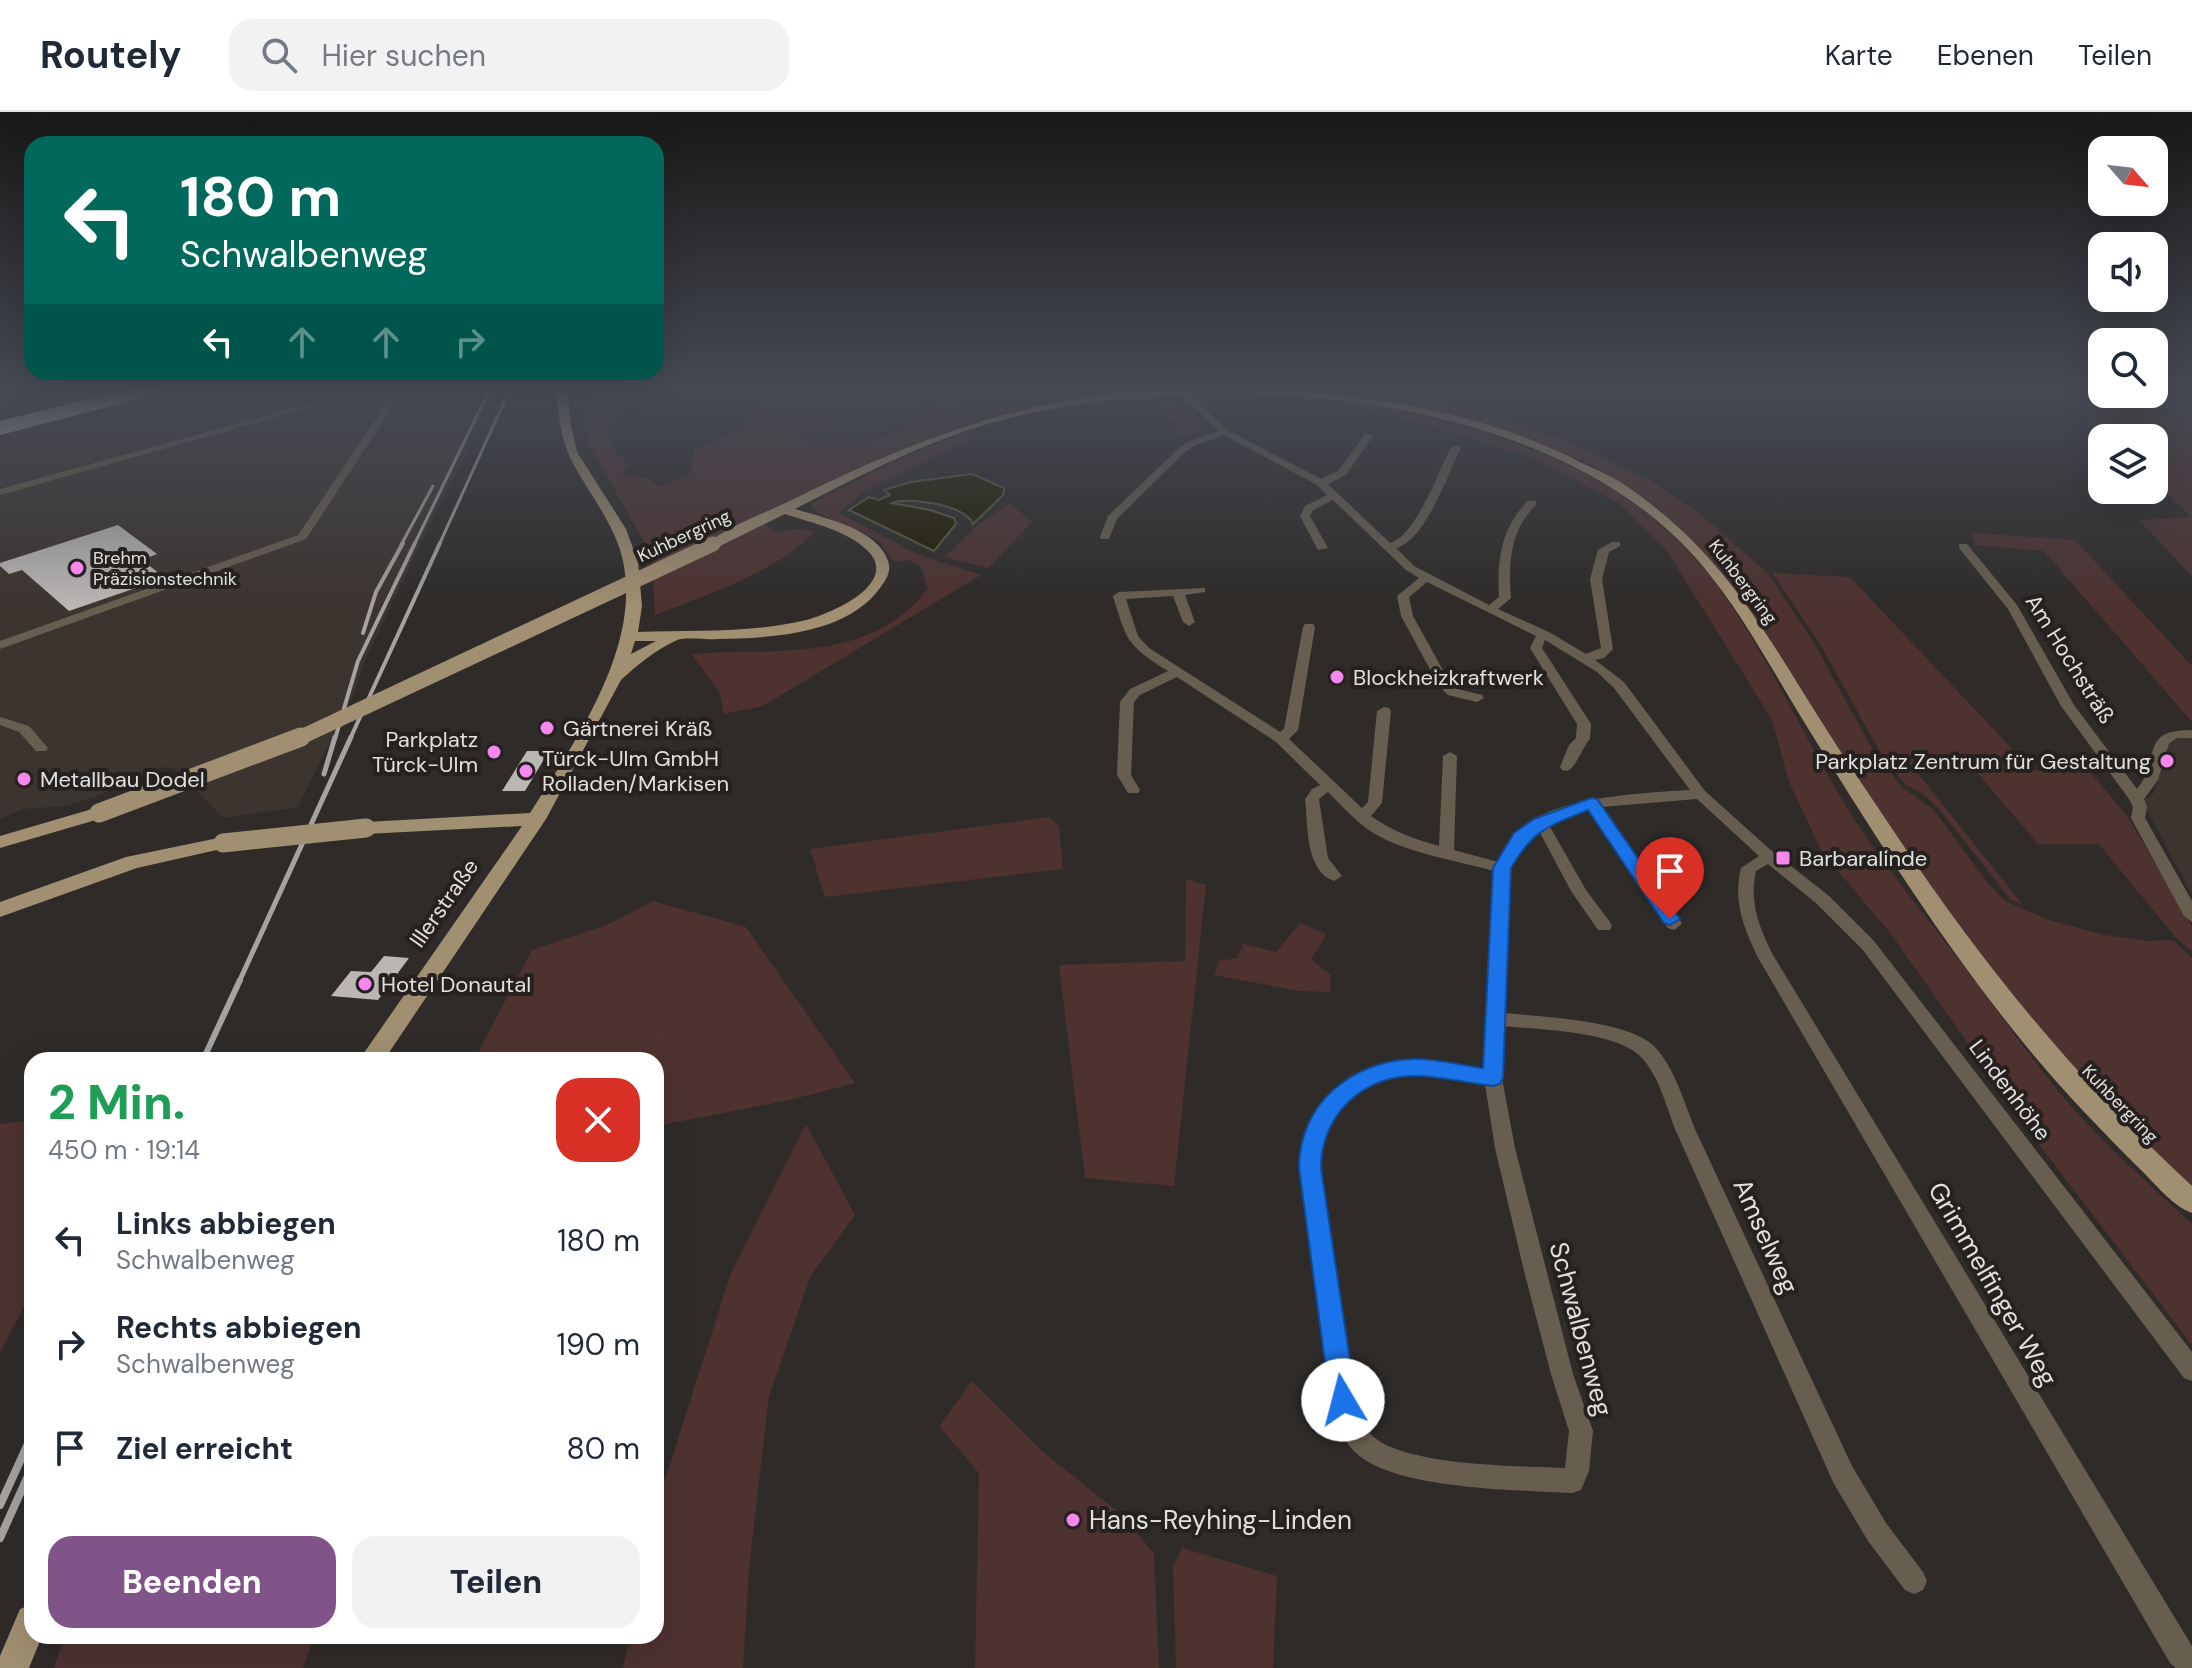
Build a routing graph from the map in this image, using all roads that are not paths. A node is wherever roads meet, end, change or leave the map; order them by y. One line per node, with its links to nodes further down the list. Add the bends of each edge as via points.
1 (110, 462): 11 (street)
2 (352, 462): 32 (street, via 302,537)
3 (575, 462): 31 (main road, Illerstraße, via 625,539 635,599)
4 (887, 462): 14 (main road, Kuhbergring)
5 (1170, 462): 17 (street, via 1112,518)
6 (1281, 462): 10 (street, Lindenhöhe)
7 (1350, 462): 10 (street, via 1342,473)
8 (1449, 462): 20 (street, via 1414,532)
9 (1569, 462): 66 (main road, Kuhbergring, via 1659,515 1710,566 1991,987 2077,1090)
10 (1321, 483): 12 (street, Lindenhöhe)
11 (0, 492)
12 (1335, 495): 20 (street, Lindenhöhe); 21 (street, via 1309,508 1305,516)
13 (1532, 503): 25 (street, via 1524,509 1503,556 1505,598)
14 (786, 510): 15 (main road); 16 (main road, Kuhbergring)
15 (815, 520): 16 (main road, via 777,521); 27 (main road, via 865,541 880,554 884,570 877,587 844,611 795,628)
16 (740, 531): 53 (main road, Kuhbergring, bridge, via 275,749 99,813)
17 (1105, 537)
18 (1616, 544): 33 (street, via 1604,550 1596,579 1607,649)
19 (1963, 546): 47 (street, Am Hochsträß, via 2013,608 2068,706)
20 (1387, 547): 22 (street, Lindenhöhe)
21 (1322, 548)
22 (1426, 578): 25 (street, Lindenhöhe); 36 (street, via 1403,596 1407,616 1444,683 1454,693)
23 (1201, 590): 24 (street)
24 (1178, 592): 26 (street); 34 (street, via 1119,596 1132,637)
25 (1490, 610): 28 (street, Lindenhöhe)
26 (1189, 622)
27 (694, 635): 30 (main road); 31 (main road)
28 (1545, 635): 33 (street, Lindenhöhe); 43 (street, via 1536,648 1584,724 1583,739)
29 (1312, 637): 40 (street, via 1291,730)
30 (667, 641): 31 (main road); 35 (main road)
31 (627, 642): 35 (main road, Illerstraße)
32 (0, 645)
33 (1585, 658): 46 (street, Lindenhöhe, via 1619,685)
34 (1177, 672): 40 (street); 45 (street, via 1135,692 1127,702 1124,775)
35 (612, 679): 50 (main road, Illerstraße)
36 (1477, 698)
37 (1387, 720): 49 (street, via 1375,803)
38 (0, 721): 41 (street, via 24,729)
39 (2192, 734): 47 (street, via 2174,734 2162,742 2151,782)
40 (1281, 739): 44 (street)
41 (41, 748)
42 (1467, 764): 55 (street, via 1450,759)
43 (1567, 767)
44 (1331, 785): 49 (street); 58 (street, via 1312,799 1320,859)
45 (1133, 790)
46 (1700, 794): 48 (street, Schwalbenweg); 56 (street, Lindenhöhe)
47 (2136, 798): 60 (street, Am Hochsträß, via 2138,818)
48 (1591, 803): 52 (street, Schwalbenweg); 61 (street)
49 (1362, 817): 55 (street, via 1396,838)
50 (537, 819): 51 (main road); 54 (main road, Illerstraße)
51 (494, 820): 54 (main road, via 515,829); 59 (main road, bridge, via 223,843 133,862)
52 (1540, 823): 57 (street, Schwalbenweg, via 1520,837); 62 (street)
53 (0, 842)
54 (519, 848): 64 (main road, Illerstraße)
55 (1446, 853): 57 (street)
56 (1769, 857): 67 (street, Lindenhöhe, via 1842,917 1898,981); 70 (street, Grimmelfinger Weg, via 1749,868 1744,884 1751,928 2055,1447 2180,1653)
57 (1502, 868): 63 (street, Schwalbenweg)
58 (1334, 876)
59 (0, 910)
60 (2192, 916)
61 (1674, 924)
62 (1604, 926)
63 (1494, 1018): 65 (street, Schwalbenweg); 68 (street, Amselweg, via 1616,1035 1644,1047 1664,1074 1843,1475)
64 (377, 1052)
65 (1493, 1078): 65 (street, Schwalbenweg, via 1535,1271 1581,1431 1572,1481 1468,1474 1400,1462 1369,1449 1351,1429 1343,1400 1310,1168 1310,1147 1319,1123 1334,1100 1385,1071 1416,1067)
66 (2192, 1202)
67 (2192, 1370)
68 (1914, 1581)
69 (24, 1640): 71 (main road)
70 (2192, 1664)
71 (12, 1668)

